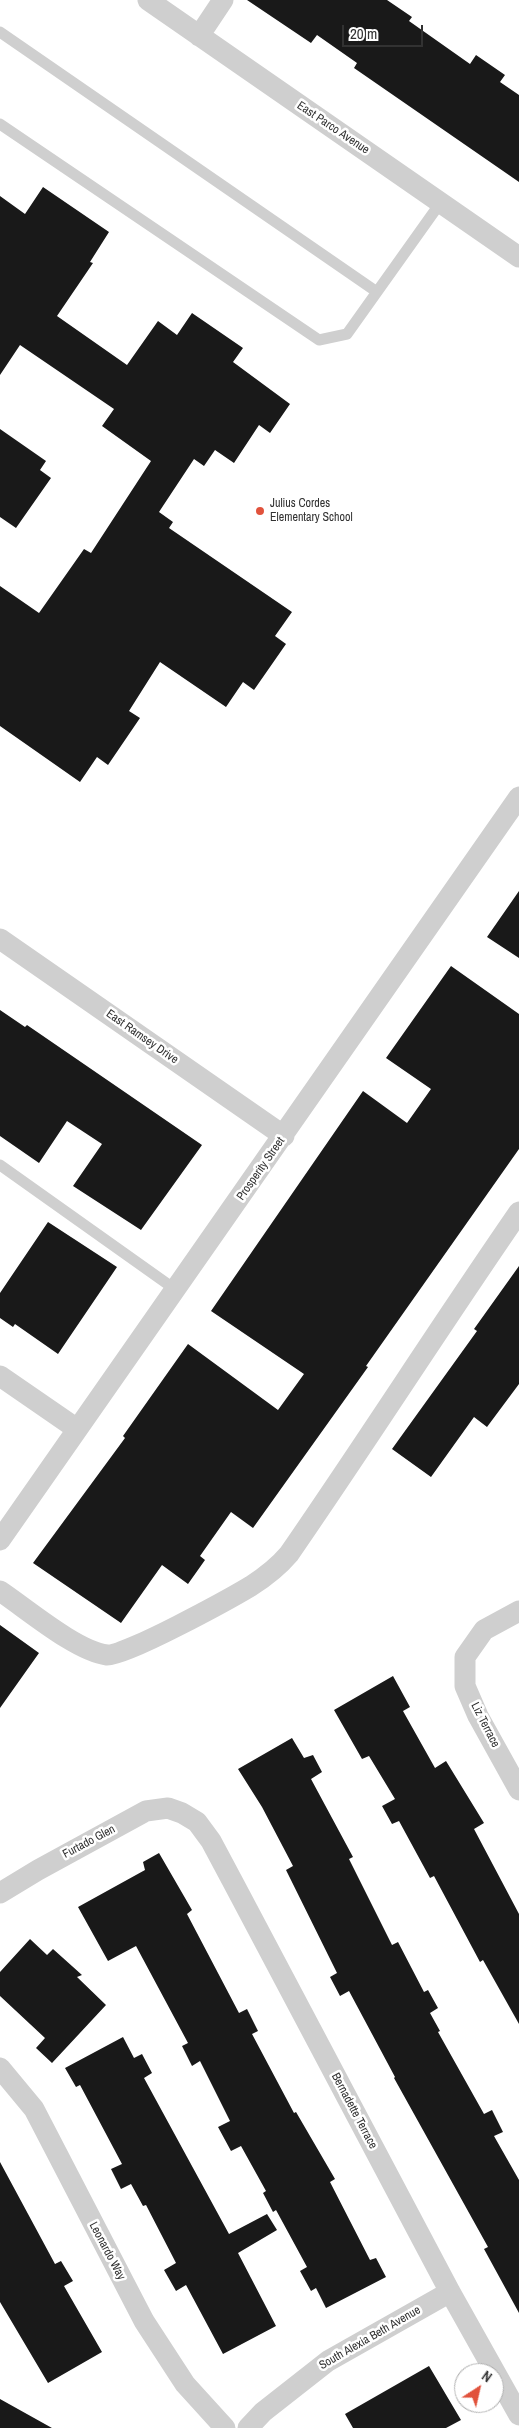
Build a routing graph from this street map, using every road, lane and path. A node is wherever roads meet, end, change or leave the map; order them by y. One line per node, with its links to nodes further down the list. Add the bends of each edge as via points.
1 (148, 0): 4 (street, East Parco Avenue)
2 (223, 0): 4 (street)
3 (0, 32): 8 (lane)
4 (199, 36): 6 (street, East Parco Avenue)
5 (0, 124): 8 (lane, via 319,340 347,334)
6 (440, 202): 7 (street, East Parco Avenue); 8 (lane)
7 (519, 257)
8 (377, 292)
9 (519, 796): 11 (street, Prosperity Street)
10 (0, 939): 11 (street, East Ramsey Drive)
11 (284, 1136): 14 (street, Prosperity Street)
12 (0, 1165): 14 (lane)
13 (519, 1212): 18 (street, via 440,1327 366,1444 276,1568 251,1586 126,1652 109,1655 89,1650)
14 (176, 1290): 16 (street, Prosperity Street)
15 (0, 1376): 16 (street)
16 (77, 1429): 17 (street, Prosperity Street)
17 (0, 1540)
18 (0, 1591)
19 (519, 1611): 20 (street, Liz Terrace, via 484,1630 465,1657 465,1686)
20 (519, 1790)
21 (182, 1813): 22 (street, Furtado Glen, via 168,1808 146,1811); 24 (street, Bernadette Terrace, via 197,1822 210,1841)
22 (0, 1893)
23 (0, 2068): 26 (street, Leonardo Way, via 34,2109 144,2321 185,2384)
24 (450, 2292): 25 (street, Bernadette Terrace); 27 (street, South Alexia Beth Avenue, via 328,2360)
25 (519, 2415)
26 (225, 2428)
27 (248, 2428)

